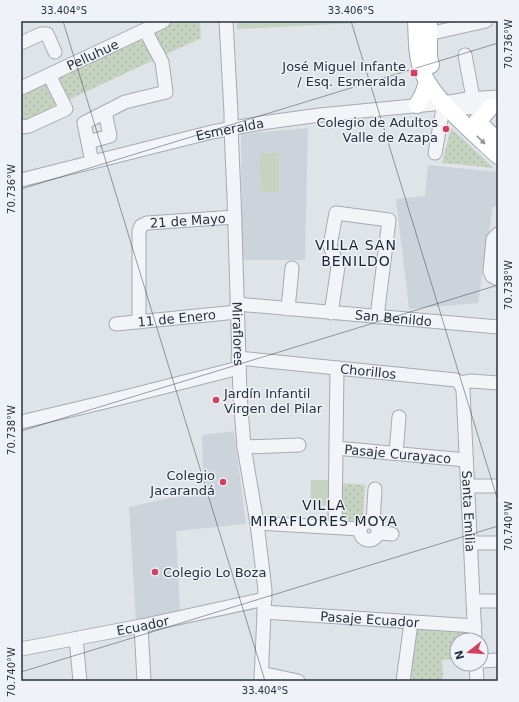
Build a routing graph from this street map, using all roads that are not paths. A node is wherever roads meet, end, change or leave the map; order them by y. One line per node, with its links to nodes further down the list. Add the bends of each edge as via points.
1 (164, 21): 6 (street, Pelluhue)
2 (226, 21): 19 (street, Miraflores)
3 (416, 21): 11 (main road, via 418,55)
4 (486, 21): 5 (street)
5 (429, 28): 13 (main road, via 429,57 434,74)
6 (144, 30): 10 (street, Pelluhue); 16 (street, via 162,62 166,92 126,102)
7 (21, 43): 8 (street, via 48,34)
8 (55, 52)
9 (465, 55): 13 (street)
10 (49, 75): 12 (street, Pelluhue); 18 (street, via 66,109 29,126)
11 (427, 82): 13 (main road); 15 (main road)
12 (21, 88)
13 (459, 102): 14 (street, Esmeralda); 15 (street, Esmeralda); 17 (main road); 22 (street); 23 (main road, one-way to 23)
14 (496, 104): 17 (main road, via 483,116)
15 (417, 105): 19 (street, Esmeralda)
16 (105, 112): 21 (street, via 84,123); 21 (street, via 110,136)
17 (480, 124): 20 (main road)
18 (21, 127)
19 (231, 128): 24 (street, Esmeralda); 26 (street, Miraflores)
20 (498, 141)
21 (88, 142): 24 (street)
22 (435, 153)
23 (498, 156)
24 (92, 162): 25 (street, Esmeralda)
25 (21, 180)
26 (235, 217): 30 (street, Miraflores); 34 (street, 21 de Mayo, via 146,223 141,226)
27 (497, 234): 29 (street, via 493,239 490,271)
28 (292, 268): 31 (street)
29 (495, 278)
30 (237, 308): 31 (street, San Benildo); 34 (street, 11 de Enero); 37 (street, Miraflores)
31 (288, 309): 32 (street, San Benildo)
32 (331, 313): 33 (street, San Benildo); 33 (street, via 338,267 330,246 336,213 389,220)
33 (377, 317): 36 (street, San Benildo)
34 (140, 322): 35 (street, 11 de Enero)
35 (116, 324)
36 (498, 327)
37 (238, 363): 38 (street, Chorillos); 42 (street, Chorillos, via 109,401); 44 (street, Miraflores)
38 (337, 368): 39 (street, Chorillos); 45 (street)
39 (460, 382): 40 (street, Chorillos); 47 (street, Santa Emilia, via 463,390)
40 (498, 383)
41 (399, 417): 46 (street)
42 (21, 422)
43 (299, 445): 44 (street)
44 (244, 447): 51 (street, Miraflores)
45 (336, 448): 46 (street, Pasaje Curayaco); 52 (street, Pasaje Curayaco)
46 (396, 453): 47 (street, Pasaje Curayaco)
47 (466, 460): 48 (street, Santa Emilia)
48 (468, 486): 49 (street); 55 (street, Santa Emilia)
49 (498, 486)
50 (375, 489): 54 (street)
51 (257, 522): 52 (street); 59 (street, Miraflores)
52 (335, 527): 53 (street)
53 (360, 530): 54 (street, via 367,522); 54 (street, via 363,539 368,540 374,540)
54 (381, 530)
55 (470, 543): 56 (street); 57 (street, Santa Emilia)
56 (498, 543)
57 (473, 601): 58 (street); 62 (street, Santa Emilia)
58 (498, 601)
59 (265, 606): 60 (street, Pasaje Ecuador); 61 (street, Ecuador); 66 (street, Miraflores)
60 (411, 623): 62 (street, Pasaje Ecuador); 70 (street)
61 (141, 626): 64 (street, Ecuador); 68 (street)
62 (475, 626): 63 (street, Santa Emilia)
63 (475, 632)
64 (76, 639): 65 (street, Ecuador); 67 (street)
65 (21, 649)
66 (261, 677): 69 (street)
67 (80, 681)
68 (144, 681)
69 (298, 681)
70 (403, 681)

